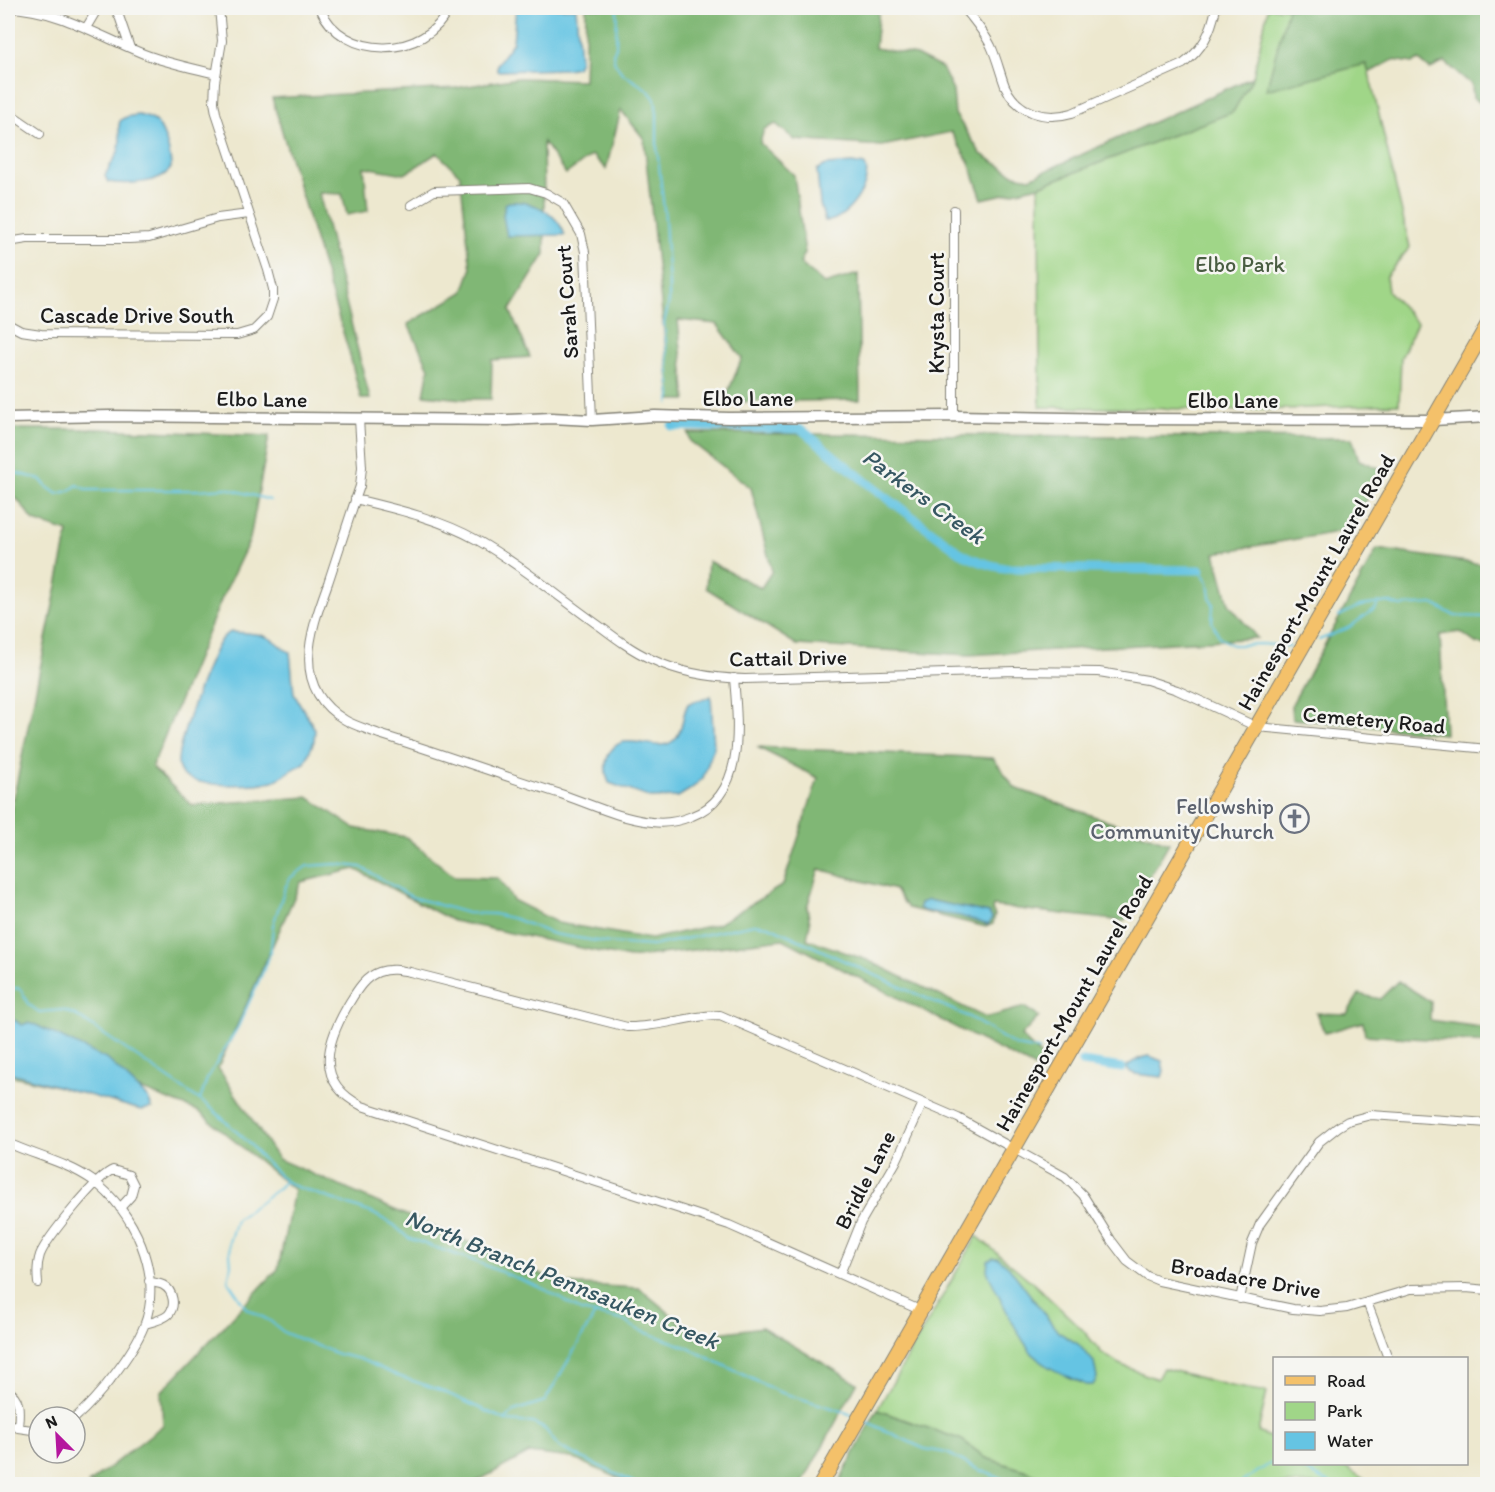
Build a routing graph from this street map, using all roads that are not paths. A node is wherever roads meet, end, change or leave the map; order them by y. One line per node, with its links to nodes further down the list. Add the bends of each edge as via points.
1 (8, 8): 9 (street, via 40,12)
2 (98, 8): 9 (street)
3 (114, 8): 10 (street)
4 (219, 8): 11 (street, Cascade Drive South, via 222,40)
5 (320, 8): 6 (street, via 342,37 361,44 391,46 411,44 430,34)
6 (449, 8)
7 (964, 8): 8 (street, via 987,40 1014,100 1029,111 1054,117 1072,113 1183,64 1207,38)
8 (1216, 8)
9 (86, 28): 10 (street)
10 (130, 48): 11 (street)
11 (216, 74): 16 (street, Cascade Drive South, via 216,113)
12 (8, 112): 13 (street)
13 (40, 134)
14 (411, 204): 24 (street, Sarah Court, via 434,191 529,188 563,203 581,234 585,252)
15 (954, 210): 20 (street, Krysta Court)
16 (249, 214): 17 (street, via 139,239); 18 (street, Cascade Drive South, via 273,289 267,317 254,330 237,334 51,334 21,331)
17 (8, 242)
18 (8, 324)
19 (1488, 324): 25 (main road, Hainesport-Mount Laurel Road)
20 (954, 416): 24 (street, Elbo Lane, via 656,416); 25 (street, Elbo Lane)
21 (1488, 417): 25 (street, Elbo Lane)
22 (8, 418): 23 (street, Elbo Lane)
23 (359, 419): 24 (street, Elbo Lane); 26 (street, via 362,467)
24 (592, 420)
25 (1433, 420): 28 (main road, Hainesport-Mount Laurel Road)
26 (355, 499): 27 (street, Cattail Drive, via 467,534 653,660 682,671); 27 (street, via 308,650 310,674 319,695 335,713 355,725 625,816 663,823 707,808 728,783 736,741)
27 (734, 678): 28 (street, Cattail Drive, via 1031,671 1115,674 1177,690)
28 (1257, 727): 29 (street, Cemetery Road); 33 (main road, Hainesport-Mount Laurel Road)
29 (1488, 749)
30 (923, 1103): 33 (street, Broadacre Drive); 36 (street, Bridle Lane, via 896,1162 861,1222); 36 (street, Broadacre Drive, via 720,1015 627,1027 389,970 379,971 364,982 340,1020 331,1043 329,1065 336,1085 351,1100 374,1111 729,1225)
31 (1488, 1123): 40 (street, via 1371,1115 1338,1127 1319,1142 1260,1224)
32 (8, 1144): 34 (street, via 60,1162)
33 (1015, 1148): 40 (street, Broadacre Drive, via 1074,1185 1119,1251 1147,1276); 42 (main road, Hainesport-Mount Laurel Road)
34 (95, 1183): 35 (street); 35 (street, via 113,1170 129,1175 133,1190); 38 (street, via 44,1248 38,1263)
35 (120, 1208): 37 (street, via 140,1244)
36 (840, 1274): 42 (street, Broadacre Drive)
37 (149, 1281): 43 (street); 43 (street, via 166,1288 173,1303 168,1315)
38 (38, 1283)
39 (1488, 1290): 41 (street, Broadacre Drive, via 1418,1288)
40 (1240, 1299): 41 (street, Broadacre Drive, via 1320,1311)
41 (1367, 1302): 44 (street)
42 (922, 1311): 50 (main road, Hainesport-Mount Laurel Road)
43 (145, 1324): 46 (street, via 137,1343)
44 (1387, 1357)
45 (8, 1391): 48 (street, via 19,1406)
46 (87, 1405)
47 (8, 1423): 48 (street)
48 (18, 1428): 49 (street)
49 (27, 1429)
50 (821, 1485)

